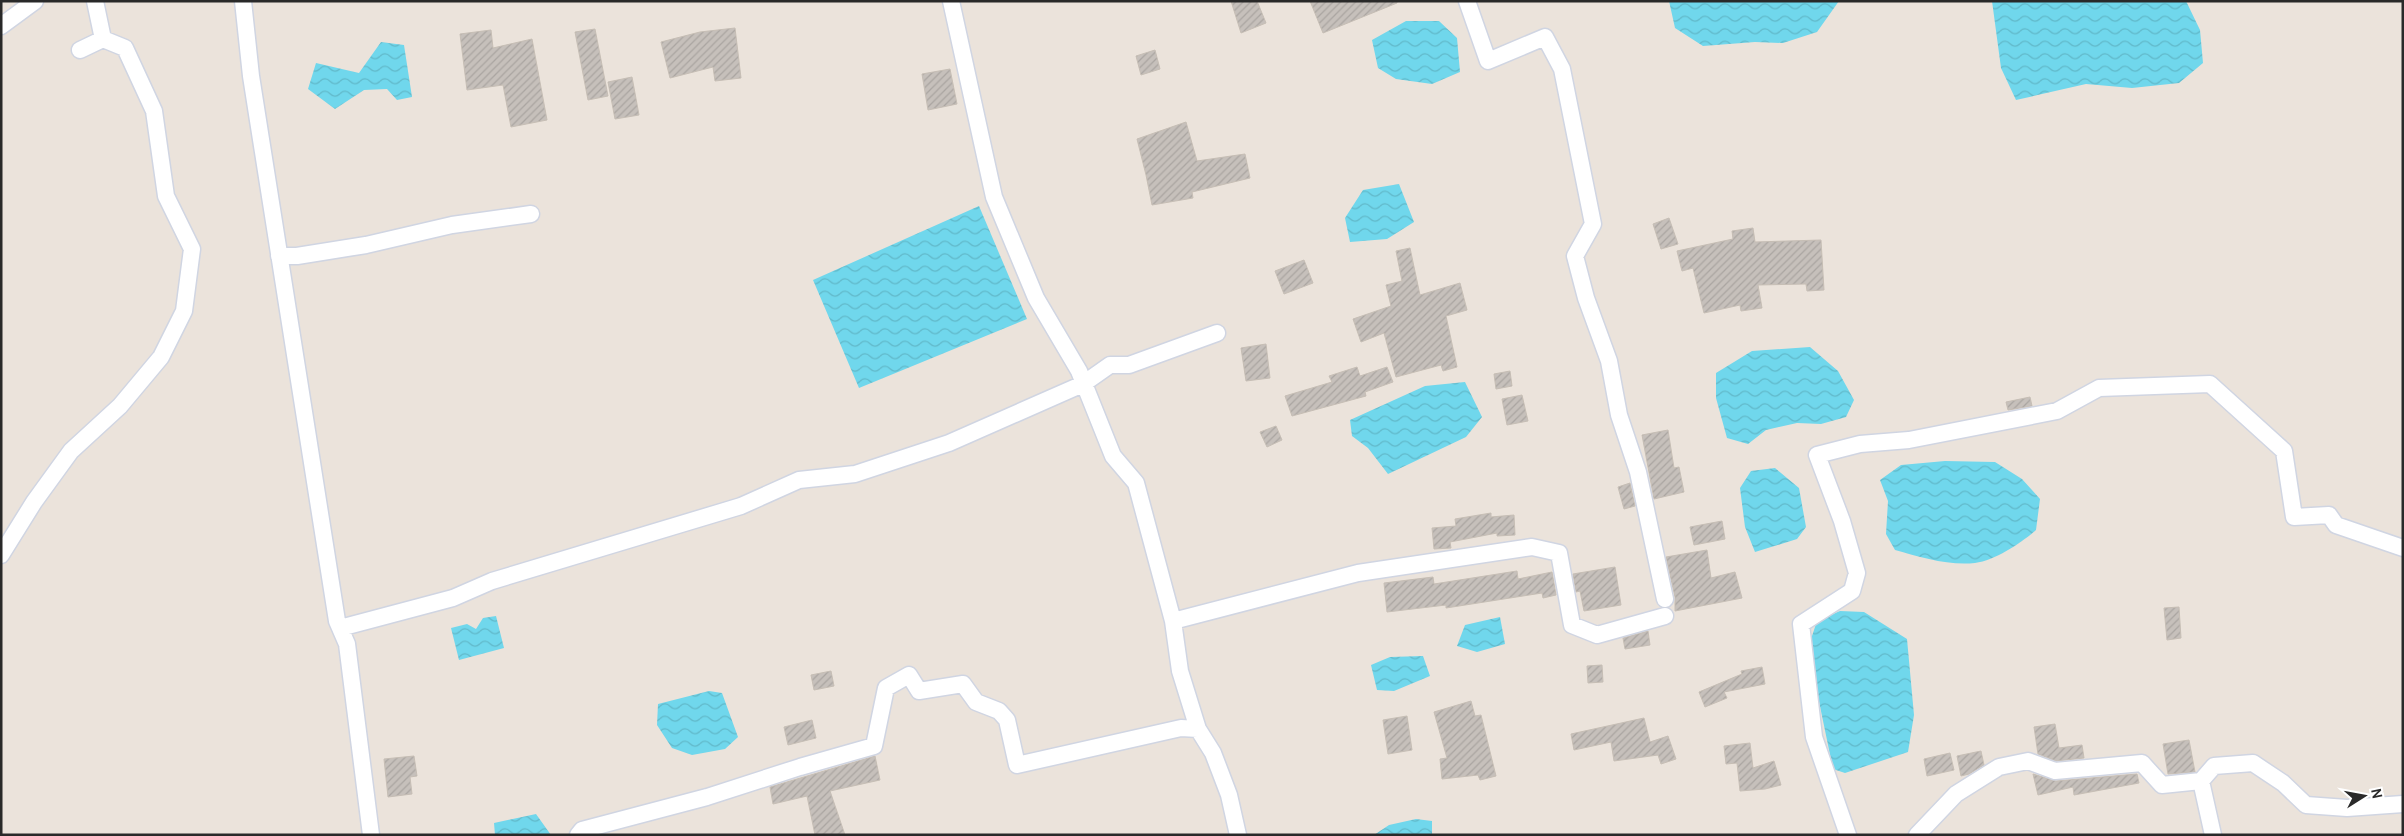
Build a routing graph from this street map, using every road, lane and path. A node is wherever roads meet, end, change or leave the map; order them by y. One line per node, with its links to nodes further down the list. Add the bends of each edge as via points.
1 (34, 1): 6 (street)
2 (95, 1): 7 (street)
3 (243, 1): 10 (street, via 251,76)
4 (951, 1): 12 (street, via 994,196 1036,298 1079,371)
5 (1467, 1): 15 (street, via 1488,61 1545,37 1562,69 1593,224 1575,256 1609,361 1619,415 1638,472)
6 (1, 26)
7 (103, 39): 8 (street); 14 (street, via 125,48 154,110 166,196 192,249 184,311 160,357 120,406 71,452)
8 (80, 50)
9 (531, 214): 10 (street, via 452,225 306,255)
10 (279, 256): 18 (street)
11 (1217, 333): 12 (street, via 1130,365 1110,365)
12 (1083, 384): 17 (street, via 1113,456 1136,483); 18 (street, via 949,443 855,474 799,480 741,506 492,581 454,598)
13 (2403, 548): 25 (street, via 2336,525 2329,515 2294,517 2284,451 2210,384 2099,388 2057,411 1909,440 1860,444 1817,455 1857,573 1852,591 1801,624 1814,737)
14 (1, 555)
15 (1665, 599)
16 (1665, 616): 17 (street, via 1597,634 1572,625 1559,553 1532,547 1358,573)
17 (1172, 621): 19 (street, via 1180,671)
18 (340, 628): 22 (street, via 347,644)
19 (1198, 729): 23 (street, via 1181,728 1017,765 1007,720 999,712 976,702 963,684 919,691 909,675 886,688 874,746 707,797 582,830); 24 (street, via 1213,753 1229,795)
20 (2201, 781): 21 (street, via 2214,766 2253,763 2283,783 2306,805 2347,808); 26 (street, via 2162,785 2142,763 2055,771 2028,761 1999,767 1956,794); 27 (street)
21 (2403, 804)
22 (371, 835)
23 (578, 835)
24 (1238, 835)
25 (1848, 835)
26 (1917, 835)
27 (2213, 835)

